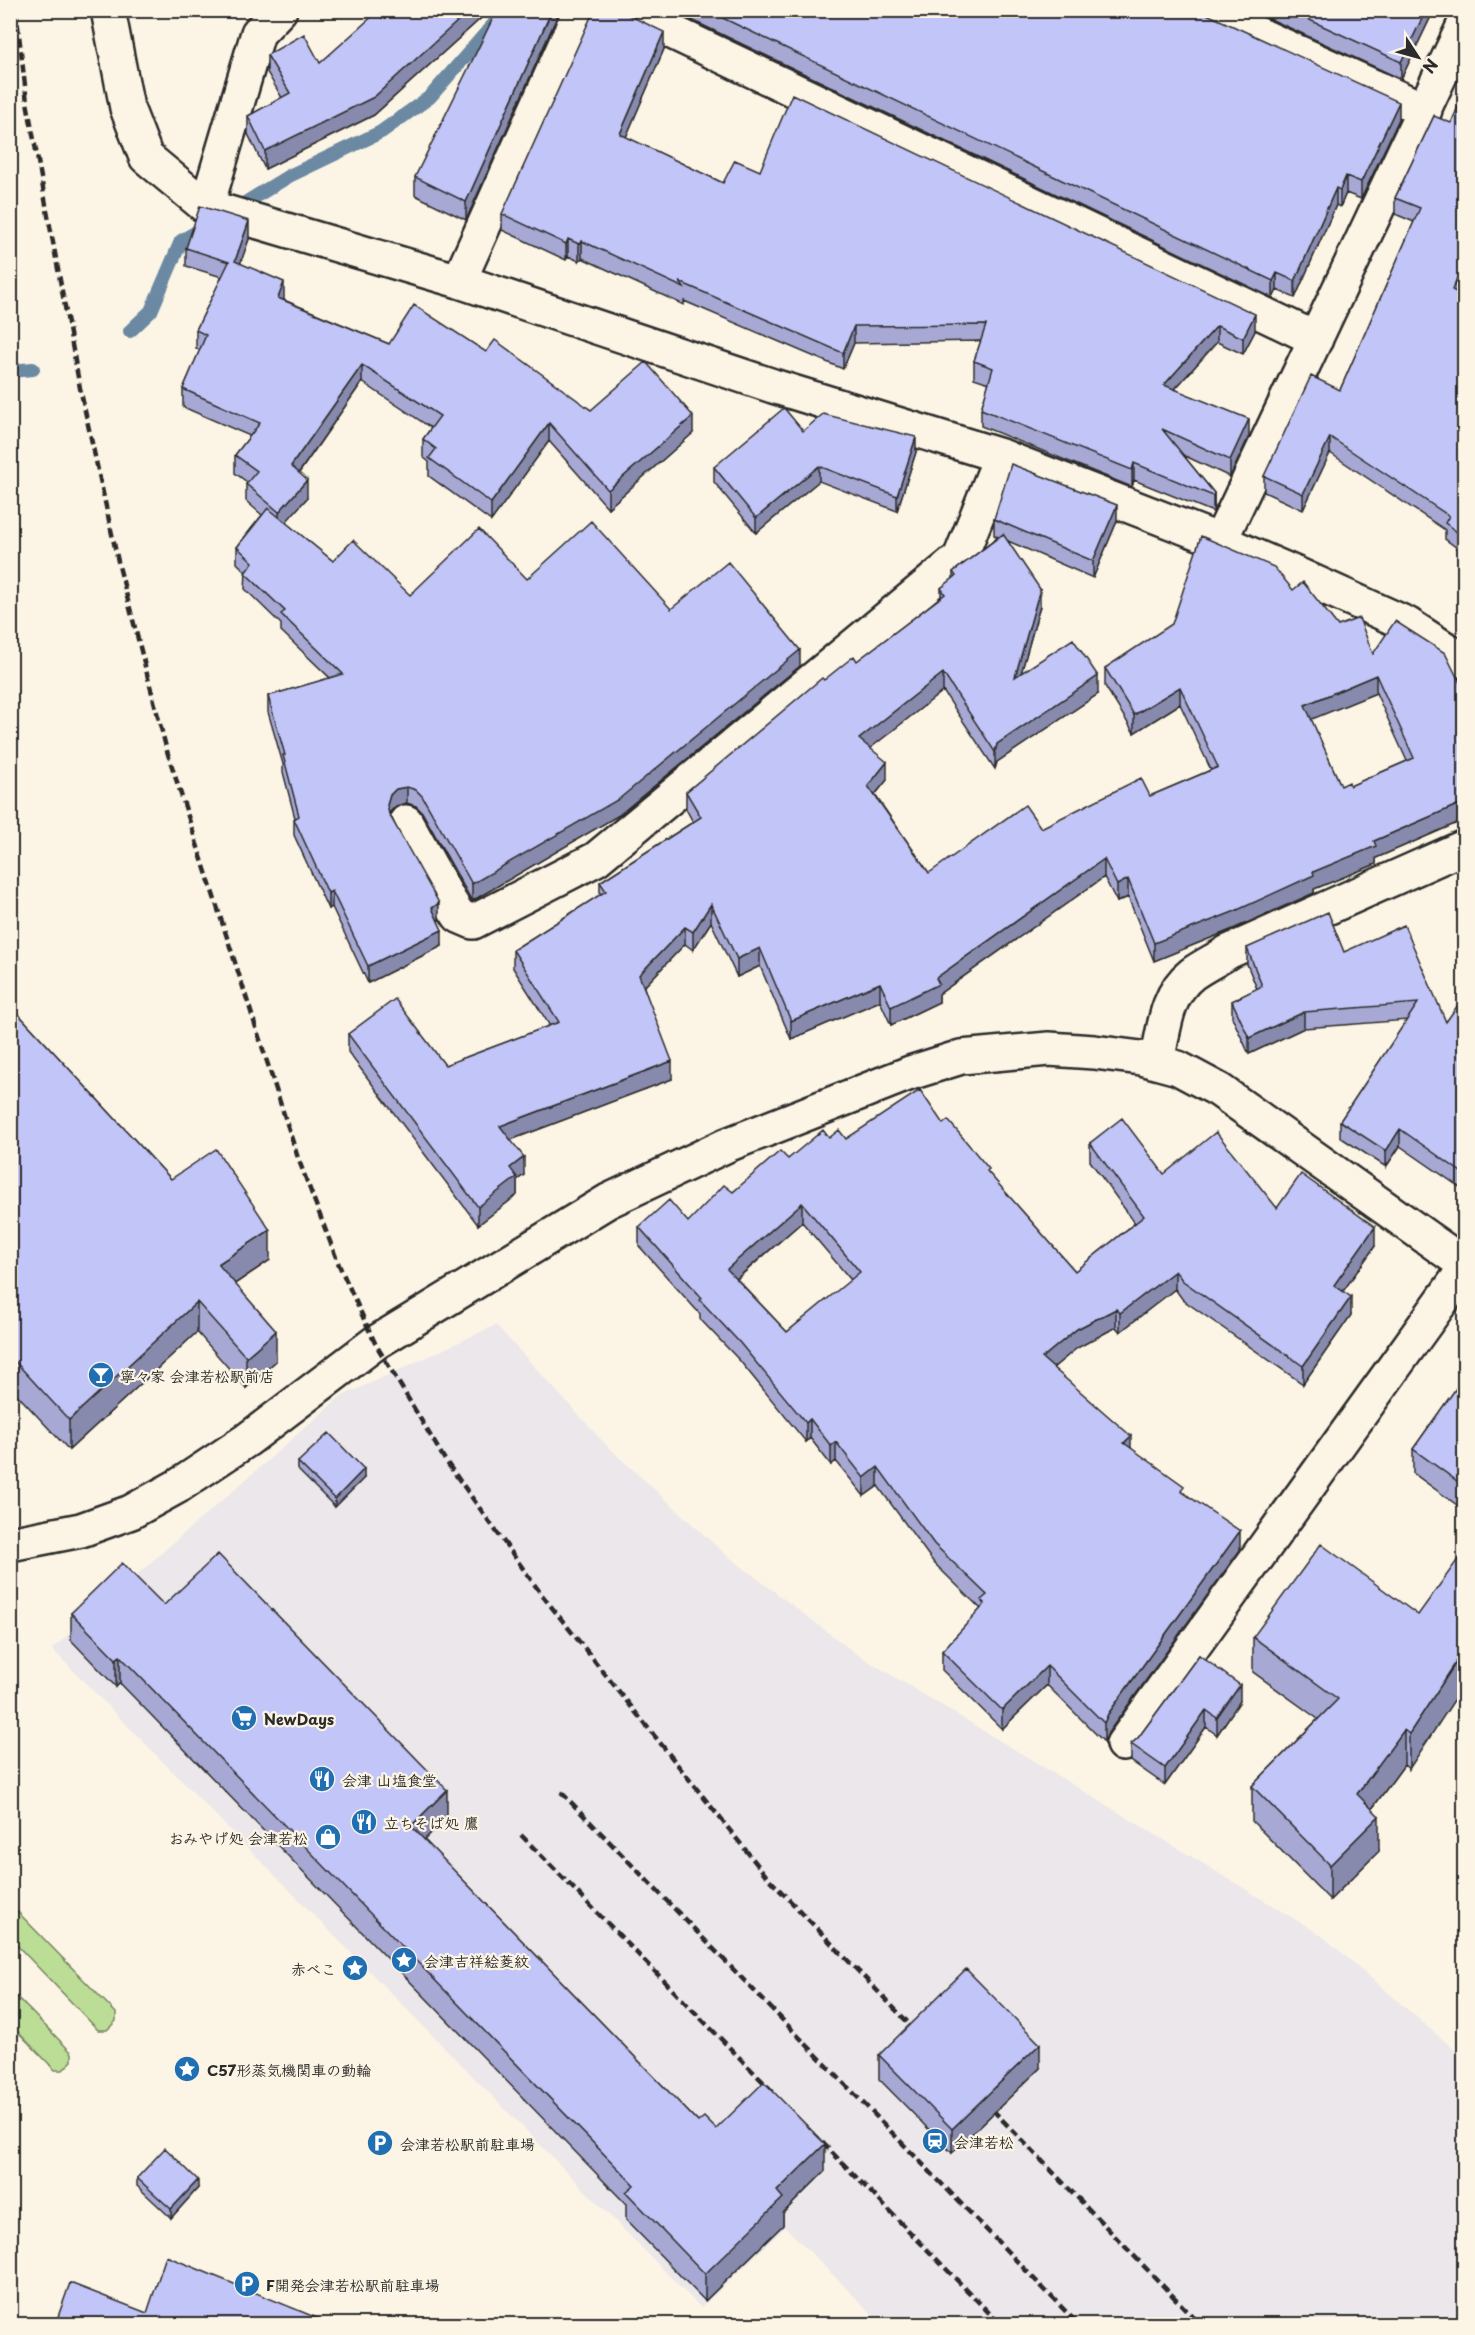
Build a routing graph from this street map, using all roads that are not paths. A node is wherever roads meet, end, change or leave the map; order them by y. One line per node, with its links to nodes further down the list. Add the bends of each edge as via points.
1 (108, 10): 8 (street, via 127,108 146,157)
2 (280, 10): 8 (street, via 258,33)
3 (584, 10): 9 (street, via 576,20)
4 (626, 10): 10 (street)
5 (1205, 10): 7 (street)
6 (1464, 25): 7 (street)
7 (1425, 110): 10 (street)
8 (205, 206): 9 (street)
9 (459, 281): 11 (street, via 773,386)
10 (1316, 339): 12 (street)
11 (1001, 456): 12 (street); 14 (street, via 960,558 596,859 473,922 454,909)
12 (1220, 541): 13 (street, via 1407,624)
13 (1464, 661)
14 (406, 822)
15 (1464, 847): 16 (street, via 1228,952 1193,973 1171,1000)
16 (1157, 1062): 17 (street, via 1178,1068 1219,1090); 19 (street, via 1049,1049 962,1057 910,1073 727,1145 608,1201 399,1328 178,1486 130,1512 81,1530)
17 (1464, 1264)
18 (1464, 1270): 20 (street)
19 (10, 1544)
20 (1123, 1744)

